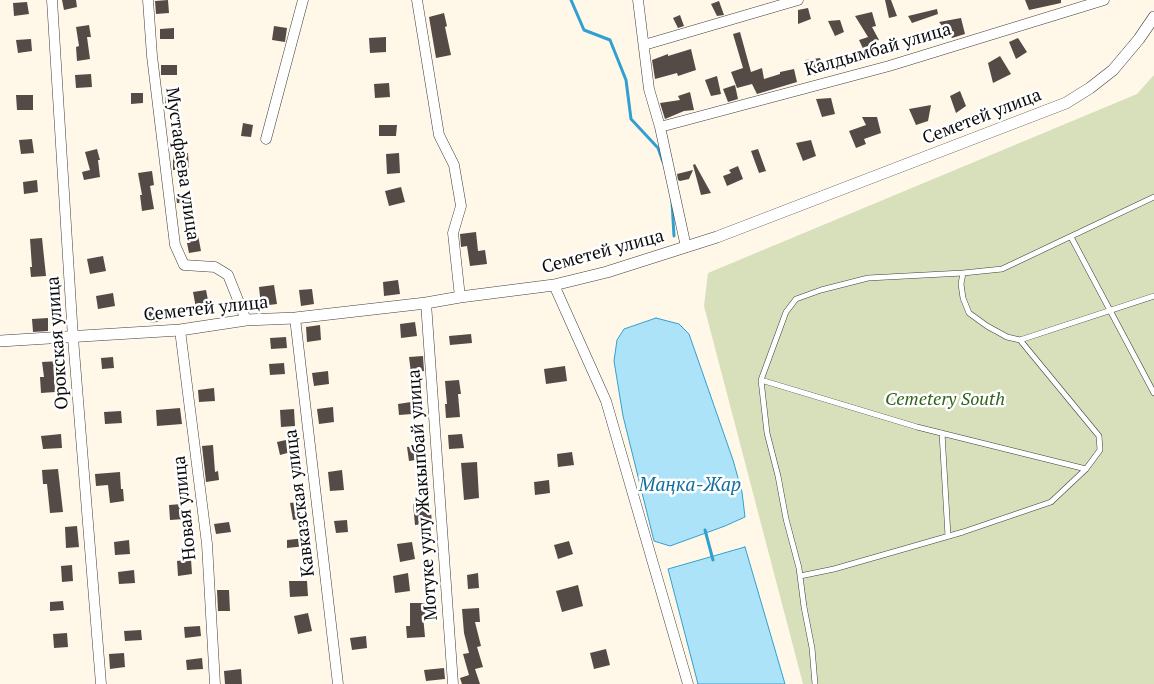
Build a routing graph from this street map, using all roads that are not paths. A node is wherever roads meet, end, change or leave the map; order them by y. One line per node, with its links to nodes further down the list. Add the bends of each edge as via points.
1 (52, 0): 24 (street, Орокская улица)
2 (148, 0): 22 (street, Мустафаева улица, via 175,245 184,265 215,267 228,275)
3 (302, 0): 11 (street)
4 (417, 0): 18 (street, via 439,134 454,165 461,206 453,233)
5 (638, 0): 9 (street)
6 (798, 0): 9 (street)
7 (1104, 0): 10 (street, Калдымбай улица, via 889,66)
8 (1154, 16): 14 (street, Семетей улица, via 1113,70 1066,103)
9 (644, 45): 10 (street, via 649,89)
10 (660, 127): 14 (street)
11 (266, 139)
12 (1154, 197): 13 (lane)
13 (1071, 237): 15 (lane, via 1002,269); 20 (lane)
14 (686, 247): 16 (street, Семетей улица)
15 (963, 273): 25 (lane, via 963,298 969,313 1007,337); 27 (lane, via 868,278 796,299 786,312)
16 (554, 285): 18 (street, Семетей улица); 37 (street, via 606,401)
17 (1154, 296): 20 (lane)
18 (460, 297): 19 (street, Семетей улица)
19 (426, 303): 21 (street, Семетей улица); 36 (street, Мотуке уулу Жакыпбай улица)
20 (1110, 310): 25 (lane); 28 (lane)
21 (295, 318): 22 (street, Семетей улица); 35 (street, Кавказская улица)
22 (246, 320): 23 (street, Семетей улица)
23 (180, 330): 24 (street, Семетей улица); 34 (street, Новая улица, via 207,544)
24 (73, 338): 26 (street, Семетей улица); 33 (street, Орокская улица)
25 (1020, 340): 30 (lane, via 1098,436 1100,450)
26 (0, 341)
27 (761, 380): 29 (lane); 32 (lane, via 767,433)
28 (1154, 393)
29 (942, 433): 30 (lane); 31 (lane)
30 (1086, 469): 31 (lane, via 1052,502)
31 (948, 536): 32 (lane)
32 (800, 576): 38 (lane)
33 (101, 684)
34 (215, 684)
35 (338, 684)
36 (454, 684)
37 (688, 684)
38 (815, 684)

